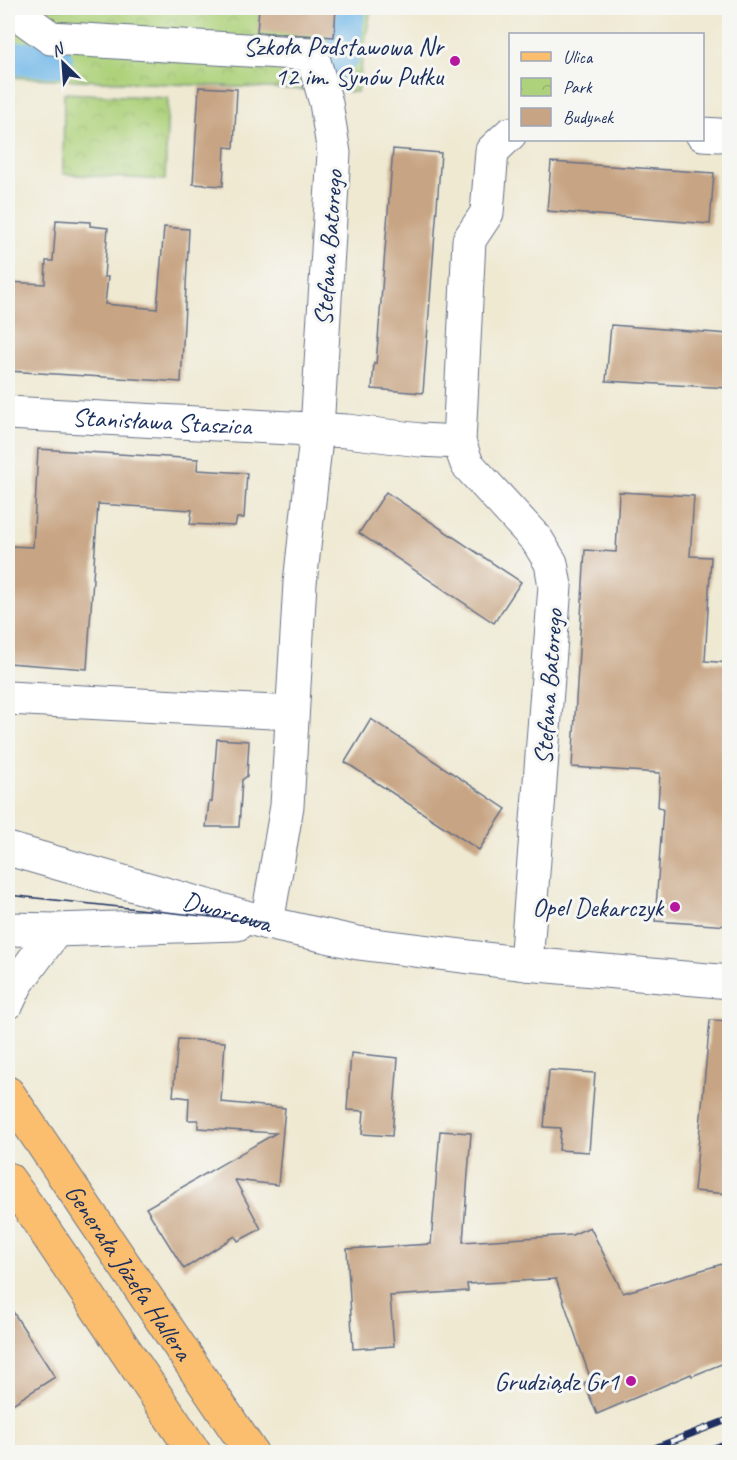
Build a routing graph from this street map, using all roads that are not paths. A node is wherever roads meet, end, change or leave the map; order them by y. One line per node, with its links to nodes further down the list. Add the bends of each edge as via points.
1 (22, 8): 4 (street, Stefana Batorego, via 26,20 51,38 312,54 326,103 334,153)
2 (509, 135): 5 (street, Stefana Batorego, via 492,151 487,213 469,240)
3 (8, 413): 4 (street, Stanisława Staszica)
4 (317, 429): 5 (street); 7 (street, Stefana Batorego, via 300,583)
5 (459, 442): 12 (street, Stefana Batorego, via 467,464 537,540 550,563 555,586)
6 (8, 698): 7 (street)
7 (292, 713): 9 (street, Stefana Batorego, via 287,806)
8 (8, 849): 9 (street, Dworcowa)
9 (267, 923): 11 (street, Dworcowa); 12 (street, via 358,943)
10 (8, 929): 11 (street, Dworcowa)
11 (56, 930): 14 (street, via 17,983)
12 (526, 964): 13 (street)
13 (729, 982)
14 (8, 1002)
15 (8, 1093): 18 (main road, Generała Józefa Hallera)
16 (8, 1179): 17 (main road, Generała Józefa Hallera)
17 (194, 1452)
18 (250, 1452)

